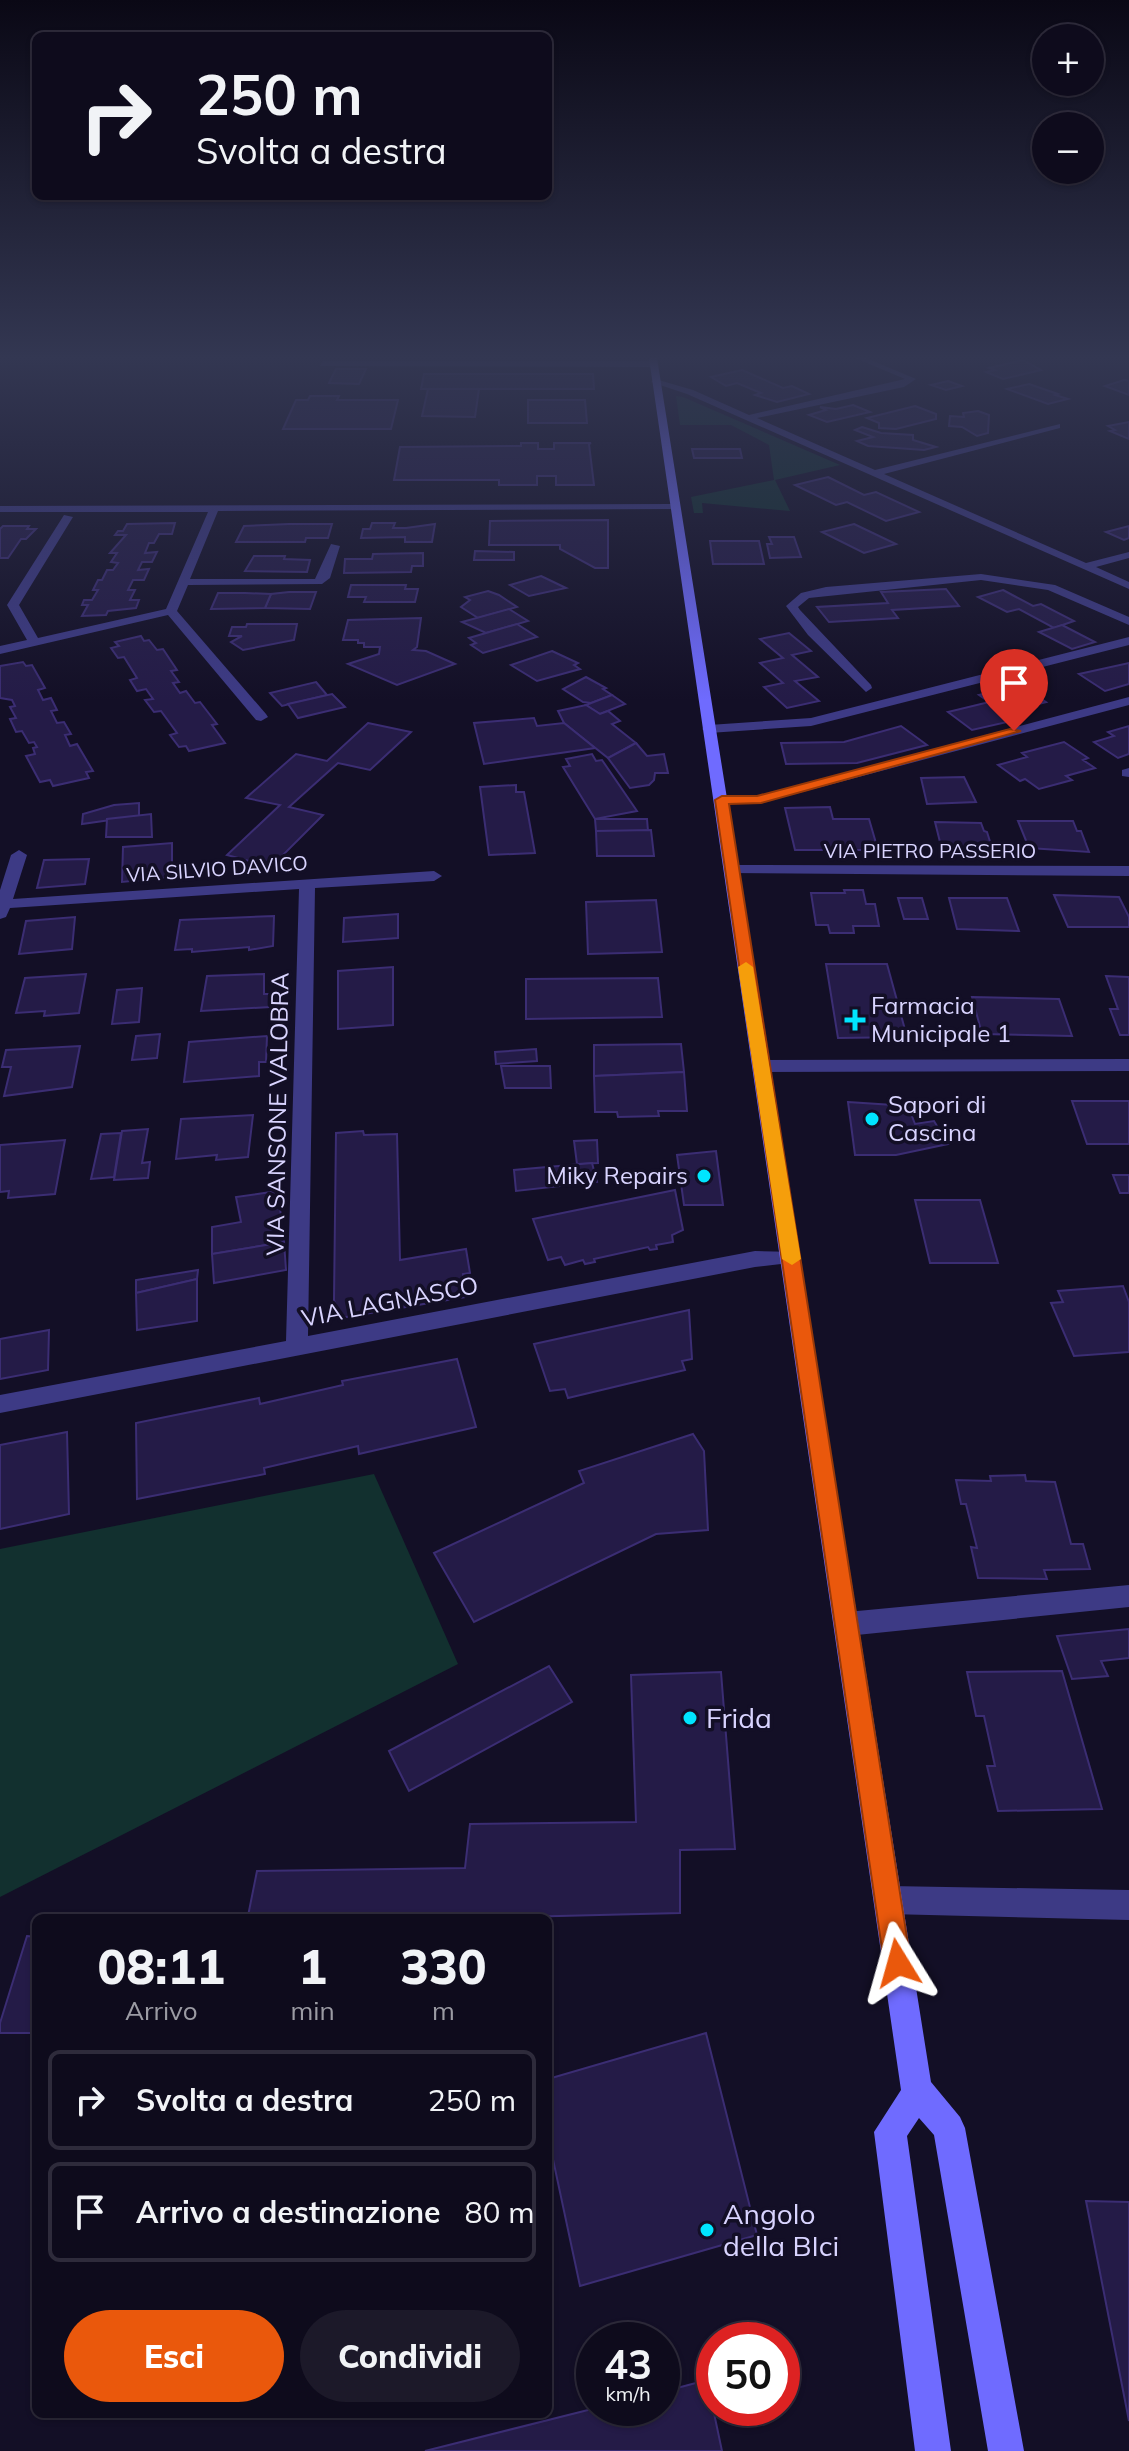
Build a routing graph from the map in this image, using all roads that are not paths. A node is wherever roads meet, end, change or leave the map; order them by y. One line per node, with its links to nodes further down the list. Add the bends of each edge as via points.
1 (669, 472): 5 (main road)
2 (868, 472): 4 (street)
3 (878, 472): 4 (street)
4 (872, 474): 11 (street)
5 (674, 507): 7 (street); 22 (main road)
6 (0, 509): 7 (street)
7 (214, 509): 12 (street)
8 (68, 517): 17 (street, via 13,605)
9 (335, 546): 12 (street, via 318,582)
10 (1129, 555): 11 (street)
11 (1083, 567): 13 (street)
12 (181, 582): 14 (street)
13 (1129, 586)
14 (171, 611): 17 (street); 21 (street)
15 (1129, 621): 19 (street, via 1051,587 981,577 826,590 797,600 793,614)
16 (1129, 641): 22 (street, via 811,722)
17 (35, 643): 18 (street)
18 (0, 650)
19 (866, 688)
20 (1129, 701): 23 (street, via 757,800)
21 (261, 717)
22 (709, 729): 23 (main road)
23 (722, 800): 25 (main road)
24 (19, 855): 29 (street)
25 (732, 870): 26 (street, VIA PIETRO PASSERIO); 31 (main road)
26 (1129, 871)
27 (434, 876): 28 (street, VIA SILVIO DAVICO)
28 (307, 883): 29 (street, VIA SILVIO DAVICO); 33 (street, VIA SANSONE VALOBRA)
29 (1, 909)
30 (1129, 1065): 31 (street)
31 (761, 1066): 32 (main road)
32 (791, 1257): 33 (street, VIA LAGNASCO, via 755,1259); 36 (main road)
33 (297, 1346): 34 (street, VIA LAGNASCO)
34 (0, 1404)
35 (1129, 1596): 36 (street)
36 (847, 1624): 37 (main road)
37 (889, 1900): 38 (street); 39 (main road)
38 (1129, 1905)
39 (917, 2094): 40 (main road, via 890,2132); 41 (main road, via 949,2128)
40 (933, 2451)
41 (1006, 2451)

